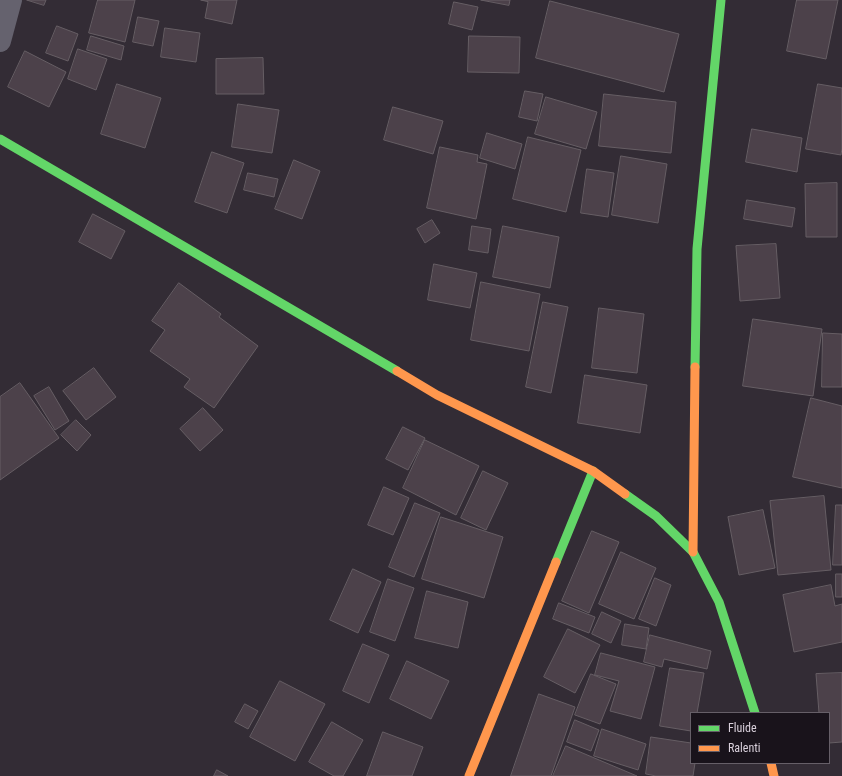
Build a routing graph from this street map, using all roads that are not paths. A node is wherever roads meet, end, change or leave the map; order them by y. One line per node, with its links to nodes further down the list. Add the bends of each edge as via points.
1 (11, 0): 3 (street)
2 (721, 0): 6 (street, via 697,249)
3 (0, 41)
4 (0, 139): 5 (street, via 437,395)
5 (593, 471): 6 (street, via 656,516); 9 (street)
6 (693, 552): 7 (street, via 719,602)
7 (755, 712)
8 (770, 764): 10 (street)
9 (469, 776)
10 (774, 776)

